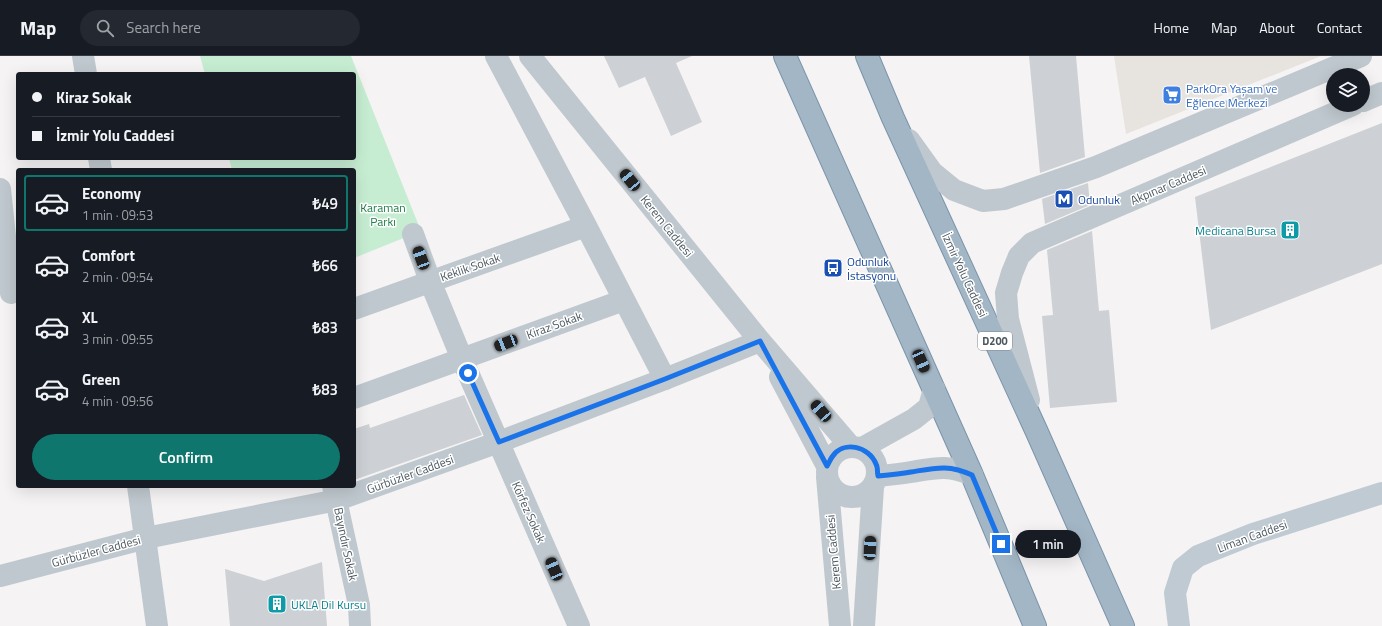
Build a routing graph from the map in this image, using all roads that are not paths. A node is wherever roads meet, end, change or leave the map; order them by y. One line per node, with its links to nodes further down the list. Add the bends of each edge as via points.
1 (83, 56): 7 (street)
2 (496, 56): 13 (street)
3 (530, 56): 19 (street, Kerem Caddesi)
4 (785, 56): 22 (highway)
5 (867, 56): 11 (highway, İzmir Yolu Caddesi / D200)
6 (1361, 56): 11 (street, via 1096,167 1004,199 983,201 954,190 932,172)
7 (86, 72)
8 (1382, 93): 9 (street)
9 (1370, 98)
10 (1338, 112): 24 (street, Akpınar Caddesi, via 1032,243 1019,256 1006,293 1008,319)
11 (893, 118): 24 (highway, İzmir Yolu Caddesi / D200)
12 (0, 189): 16 (street)
13 (586, 226): 15 (street, Keklik Sokak); 17 (street)
14 (413, 234): 15 (street)
15 (430, 281): 18 (street, Keklik Sokak); 20 (street)
16 (10, 293)
17 (624, 300): 20 (street, Kiraz Sokak); 21 (street)
18 (356, 308)
19 (760, 341): 21 (street, Gürbüzler Caddesi); 26 (street, Kerem Caddesi); 27 (street, Kerem Caddesi)
20 (462, 359): 23 (street, Kiraz Sokak); 25 (street)
21 (665, 379): 25 (street, Gürbüzler Caddesi)
22 (934, 389): 26 (street, via 929,407 914,419); 28 (highway)
23 (356, 397)
24 (1036, 430): 43 (highway, İzmir Yolu Caddesi / D200)
25 (499, 442): 30 (street, Gürbüzler Caddesi); 39 (street, Körfez Sokak)
26 (856, 448): 27 (street, via 841,449 832,456); 29 (street, Kerem Caddesi, via 871,455 877,465)
27 (827, 472): 29 (street, Kerem Caddesi, via 830,486 837,493 847,497 856,498 866,494); 40 (street, Kerem Caddesi)
28 (972, 475): 29 (street, via 959,469 935,467); 42 (highway)
29 (875, 482): 41 (street, Kerem Caddesi)
30 (356, 486)
31 (138, 488): 35 (street)
32 (351, 488): 33 (street, Gürbüzler Caddesi)
33 (335, 493): 35 (street, Gürbüzler Caddesi); 38 (street, Bayındır Sokak, via 359,605)
34 (1382, 493): 44 (main road, Liman Caddesi, via 1253,534 1198,556 1183,568 1175,592)
35 (146, 538): 36 (street, Gürbüzler Caddesi); 37 (street)
36 (0, 576)
37 (157, 626)
38 (360, 626)
39 (579, 626)
40 (840, 626)
41 (864, 626)
42 (1035, 626)
43 (1123, 626)
44 (1179, 626)

